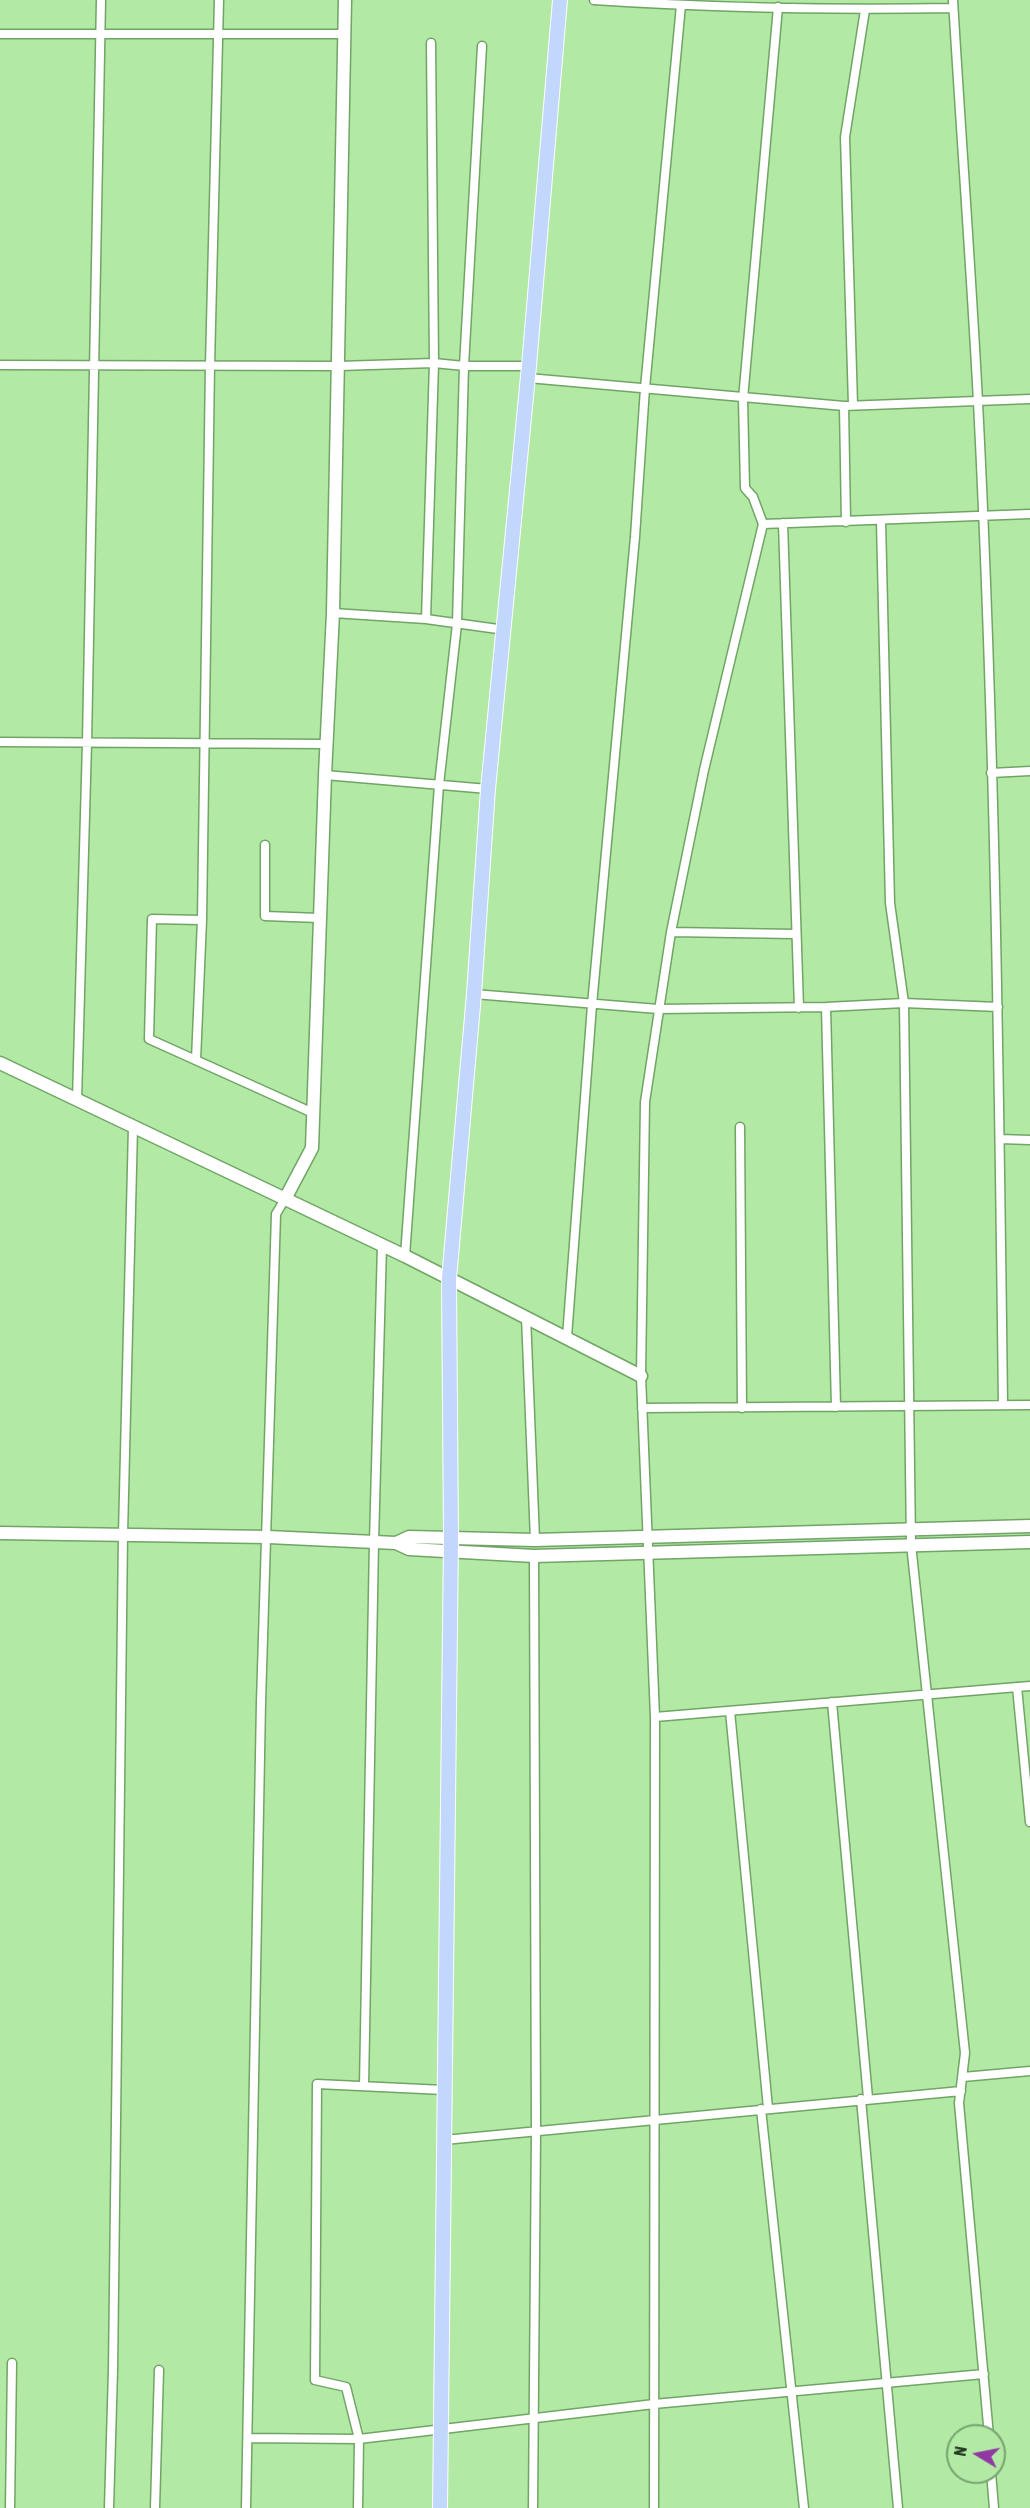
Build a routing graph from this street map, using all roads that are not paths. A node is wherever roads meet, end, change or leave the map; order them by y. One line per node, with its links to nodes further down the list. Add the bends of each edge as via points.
1 (101, 0): 13 (street)
2 (219, 0): 14 (street)
3 (345, 0): 15 (street)
4 (560, 0): 24 (main road)
5 (594, 0): 9 (street)
6 (726, 4): 9 (street); 10 (street)
7 (822, 4): 10 (street); 11 (street)
8 (953, 4): 11 (street); 28 (street)
9 (681, 6): 25 (street)
10 (778, 7): 26 (street)
11 (865, 10): 29 (street, via 845,137)
12 (0, 34): 13 (street)
13 (100, 34): 14 (street); 20 (street)
14 (218, 34): 15 (street); 21 (street)
15 (345, 34): 22 (street)
16 (431, 43): 18 (street)
17 (482, 45): 23 (street)
18 (434, 363): 22 (street); 23 (street); 37 (street)
19 (0, 365): 20 (street)
20 (94, 365): 21 (street); 41 (street)
21 (210, 365): 22 (street); 42 (street)
22 (339, 366): 36 (street)
23 (464, 366): 24 (street); 38 (street)
24 (529, 372): 25 (street); 39 (main road)
25 (645, 388): 26 (street); 56 (street)
26 (743, 399): 29 (street); 35 (street, via 746,488)
27 (1030, 399): 28 (street)
28 (978, 401): 29 (street); 31 (street)
29 (849, 406): 33 (street)
30 (1030, 514): 31 (street)
31 (983, 517): 32 (street); 45 (street)
32 (880, 521): 33 (street); 55 (street, via 890,903)
33 (846, 522): 34 (street)
34 (783, 523): 35 (street); 53 (street)
35 (763, 524): 52 (street, via 704,770)
36 (333, 613): 37 (street); 43 (street)
37 (426, 619): 38 (street)
38 (457, 624): 39 (street); 47 (street)
39 (505, 630): 48 (main road)
40 (0, 742): 41 (street)
41 (87, 743): 42 (street); 63 (street)
42 (205, 744): 43 (street); 51 (street)
43 (327, 744): 46 (street)
44 (1030, 771): 45 (street)
45 (991, 773): 58 (street)
46 (325, 775): 47 (street); 50 (street)
47 (439, 785): 48 (street); 71 (street)
48 (488, 789): 54 (main road)
49 (265, 845): 50 (street, via 265,916)
50 (319, 918): 64 (street)
51 (202, 920): 61 (street); 61 (street, via 152,919 149,1039)
52 (671, 933): 53 (street); 60 (street)
53 (795, 934): 59 (street)
54 (474, 994): 56 (street); 72 (main road)
55 (904, 1003): 57 (street); 58 (street); 77 (street)
56 (592, 1005): 60 (street); 74 (street)
57 (826, 1007): 59 (street); 79 (street)
58 (998, 1007): 67 (street)
59 (799, 1008): 60 (street)
60 (658, 1009): 75 (street, via 645,1102)
61 (196, 1060): 64 (street)
62 (0, 1063): 63 (street)
63 (77, 1100): 65 (street)
64 (313, 1113): 69 (street, via 312,1148)
65 (133, 1126): 69 (street); 85 (street)
66 (740, 1127): 81 (street)
67 (1000, 1139): 68 (street); 78 (street)
68 (1030, 1140)
69 (285, 1199): 70 (street); 86 (street, via 276,1214)
70 (382, 1245): 71 (street); 89 (street)
71 (405, 1256): 72 (street)
72 (449, 1279): 73 (street); 91 (main road)
73 (526, 1316): 74 (street); 88 (street)
74 (567, 1337): 75 (street)
75 (641, 1376): 80 (street)
76 (1030, 1405): 78 (street)
77 (911, 1406): 78 (street); 79 (street); 83 (street)
78 (1003, 1406)
79 (836, 1407): 81 (street)
80 (642, 1408): 81 (street); 87 (street)
81 (742, 1408)
82 (1030, 1526): 83 (street)
83 (911, 1528): 87 (street); 92 (street)
84 (0, 1533): 85 (street)
85 (123, 1534): 86 (street); 125 (street)
86 (268, 1537): 89 (street); 121 (street, via 261,1702)
87 (648, 1537): 88 (street); 93 (street)
88 (535, 1540): 91 (street)
89 (374, 1542): 91 (street, via 396,1543 409,1549); 104 (street)
90 (1030, 1542): 92 (street)
91 (451, 1544): 94 (street); 105 (main road)
92 (911, 1544): 93 (street); 97 (street)
93 (649, 1554): 94 (street); 100 (street)
94 (534, 1556): 110 (street)
95 (1030, 1686): 96 (street)
96 (1017, 1687): 97 (street); 101 (street)
97 (926, 1695): 98 (street); 103 (street, via 965,2053)
98 (832, 1702): 99 (street); 107 (street)
99 (730, 1711): 100 (street); 108 (street)
100 (655, 1717): 109 (street)
101 (1030, 1822)
102 (1030, 2071): 103 (street)
103 (963, 2077): 106 (street)
104 (364, 2086): 105 (street); 122 (street, via 317,2084 315,2380 346,2387)
105 (444, 2090): 111 (main road)
106 (961, 2091): 107 (street); 114 (street)
107 (865, 2098): 108 (street); 115 (street)
108 (764, 2109): 109 (street); 116 (street)
109 (654, 2120): 110 (street); 117 (street)
110 (536, 2131): 111 (street); 118 (street)
111 (444, 2140): 120 (main road)
112 (12, 2363): 124 (street)
113 (159, 2370): 126 (street)
114 (984, 2374): 115 (street); 119 (street)
115 (888, 2382): 116 (street); 133 (street)
116 (790, 2391): 117 (street); 132 (street)
117 (654, 2404): 118 (street); 131 (street)
118 (533, 2418): 120 (street); 130 (street)
119 (988, 2424)
120 (440, 2430): 122 (street); 129 (main road)
121 (248, 2438): 122 (street); 127 (street)
122 (359, 2439): 128 (street)
123 (992, 2484): 134 (street)
124 (10, 2508)
125 (109, 2508)
126 (155, 2508)
127 (246, 2508)
128 (358, 2508)
129 (440, 2508)
130 (533, 2508)
131 (654, 2508)
132 (804, 2508)
133 (898, 2508)
134 (994, 2508)

